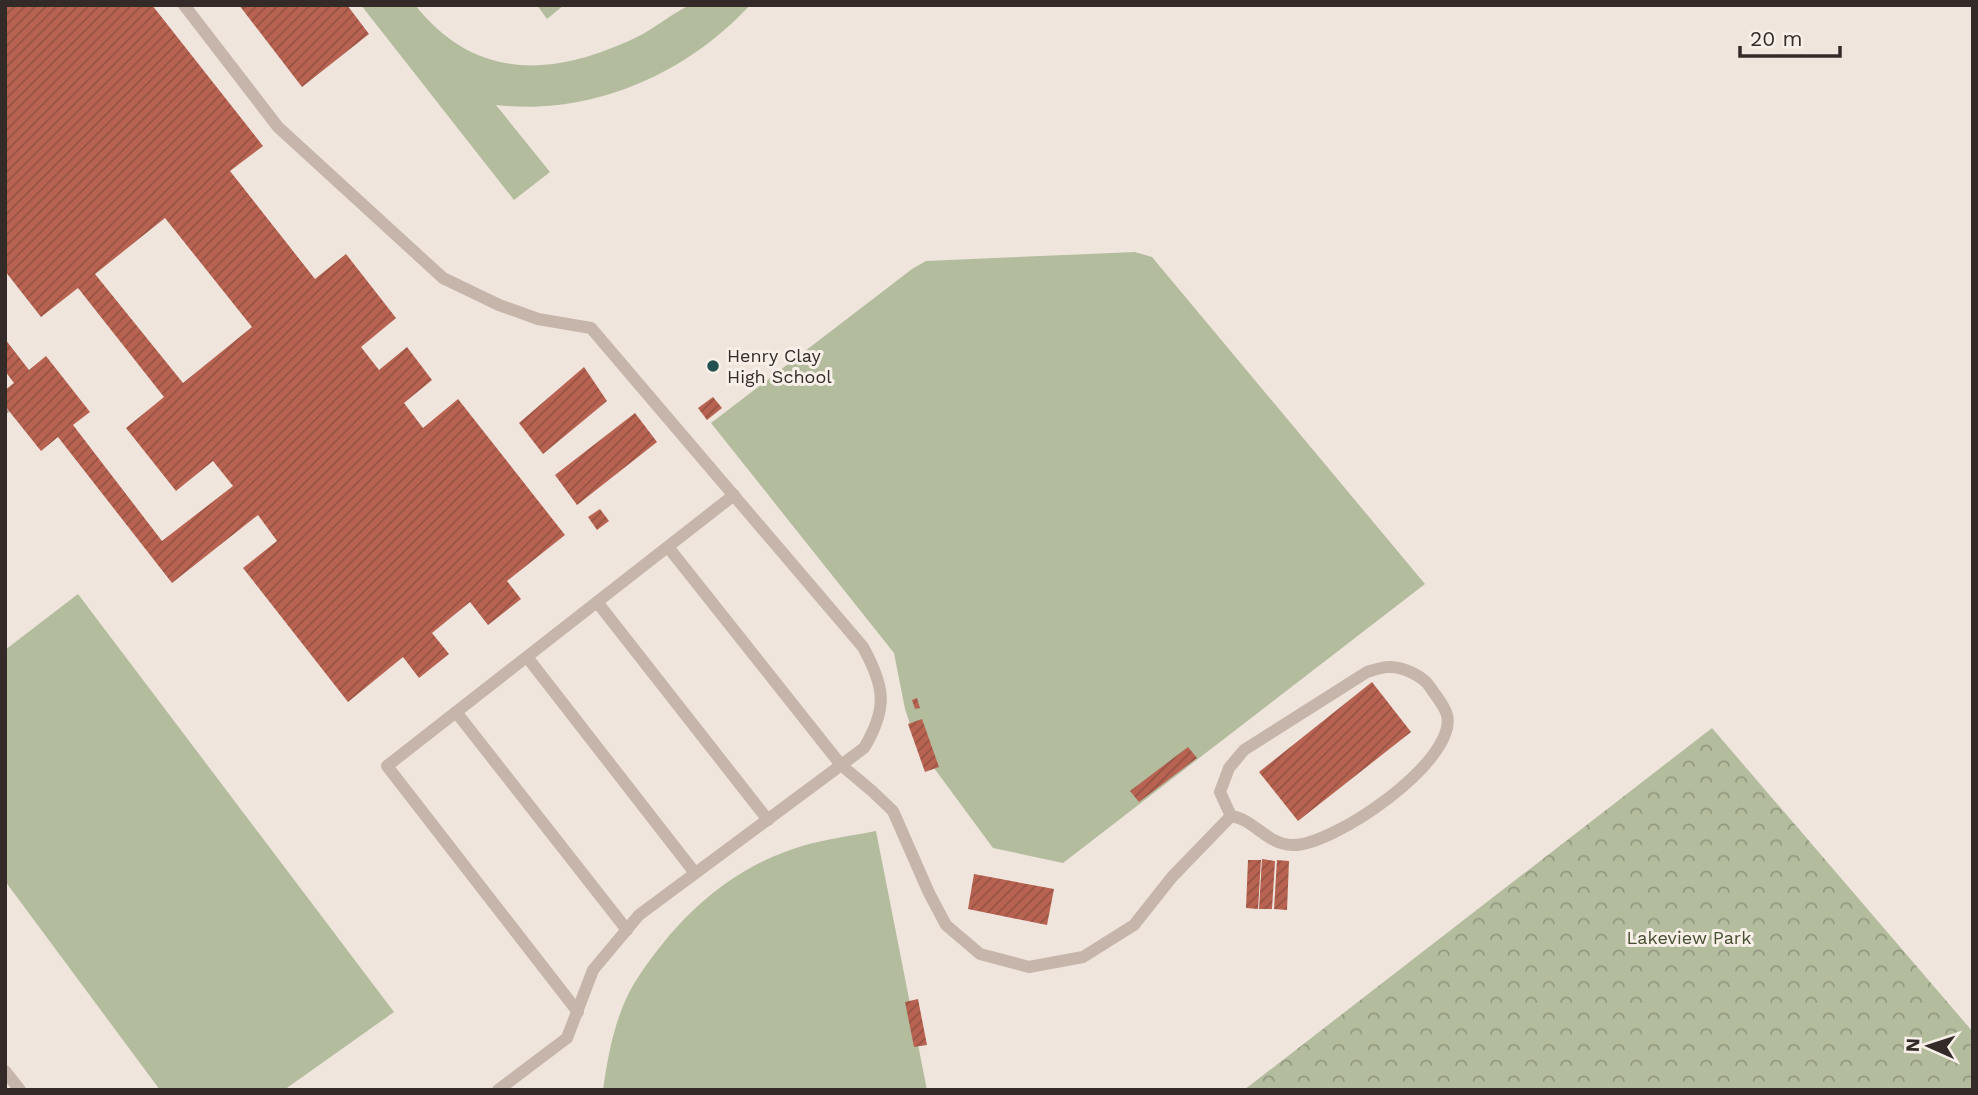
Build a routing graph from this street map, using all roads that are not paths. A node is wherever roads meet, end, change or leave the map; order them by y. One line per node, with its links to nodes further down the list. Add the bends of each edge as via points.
1 (184, 5): 2 (lane, via 278,127 443,278 538,319 591,328)
2 (734, 495): 3 (lane); 7 (lane, via 863,648 877,673 881,702 877,725 864,748)
3 (668, 547): 4 (lane); 7 (lane)
4 (597, 602): 5 (lane); 9 (lane)
5 (527, 657): 6 (lane); 10 (lane)
6 (456, 712): 11 (lane); 12 (lane, via 387,766)
7 (841, 765): 8 (lane, via 893,811 946,925 980,954 1029,967 1083,957 1134,925 1172,877); 9 (lane)
8 (1231, 816): 8 (lane, via 1244,818 1264,836 1289,845 1308,844 1341,830 1404,788 1436,751 1446,731 1447,715 1425,680 1388,667 1367,672 1244,750 1229,768 1220,792)
9 (768, 820): 10 (lane)
10 (695, 873): 11 (lane, via 639,915)
11 (627, 930): 12 (lane, via 593,970)
12 (578, 1013): 15 (lane, via 567,1038)
13 (5, 1071): 14 (lane)
14 (20, 1090)
15 (498, 1090)

